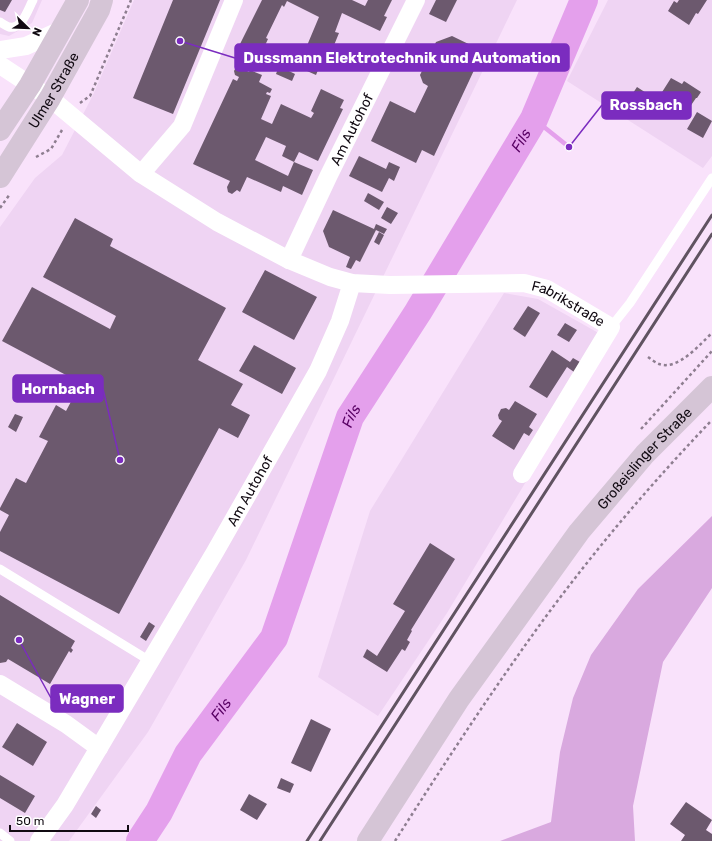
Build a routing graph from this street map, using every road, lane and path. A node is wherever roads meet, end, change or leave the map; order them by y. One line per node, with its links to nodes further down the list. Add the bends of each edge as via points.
1 (33, 0): 7 (lane, via 17,26 10,27)
2 (78, 0): 8 (main road, Ulmer Straße)
3 (102, 0): 12 (main road, Ulmer Straße, via 99,10)
4 (131, 0): 13 (path, via 90,96 76,105)
5 (234, 0): 16 (street, via 182,126)
6 (416, 0): 19 (street, Am Autohof)
7 (0, 22)
8 (61, 30): 9 (street, via 26,46); 11 (main road, Ulmer Straße)
9 (0, 50)
10 (0, 65): 11 (street)
11 (30, 85): 12 (street); 14 (main road, Ulmer Straße)
12 (50, 98): 13 (street); 17 (main road, Ulmer Straße)
13 (71, 115): 15 (path, via 51,149); 16 (street)
14 (1, 122)
15 (37, 156)
16 (141, 174): 19 (street, via 217,222)
17 (0, 177)
18 (712, 178): 21 (lane)
19 (289, 260): 20 (street)
20 (352, 283): 21 (street, Fabrikstraße, via 524,283 547,289); 28 (street, Am Autohof, via 340,321 318,371)
21 (611, 327): 26 (street, Fabrikstraße)
22 (712, 333): 23 (path, via 683,359 673,364 660,364)
23 (648, 358)
24 (712, 387): 34 (main road, Großeislinger Straße, via 645,454 579,532 459,699)
25 (712, 420): 35 (path, via 622,520 584,567 484,704)
26 (522, 474)
27 (0, 569): 28 (lane)
28 (150, 661): 30 (street, Am Autohof)
29 (0, 684): 30 (street, via 66,724)
30 (98, 748): 33 (street, Am Autohof, via 65,805)
31 (0, 834): 32 (lane)
32 (10, 841)
33 (39, 841)
34 (368, 841)
35 (395, 841)

